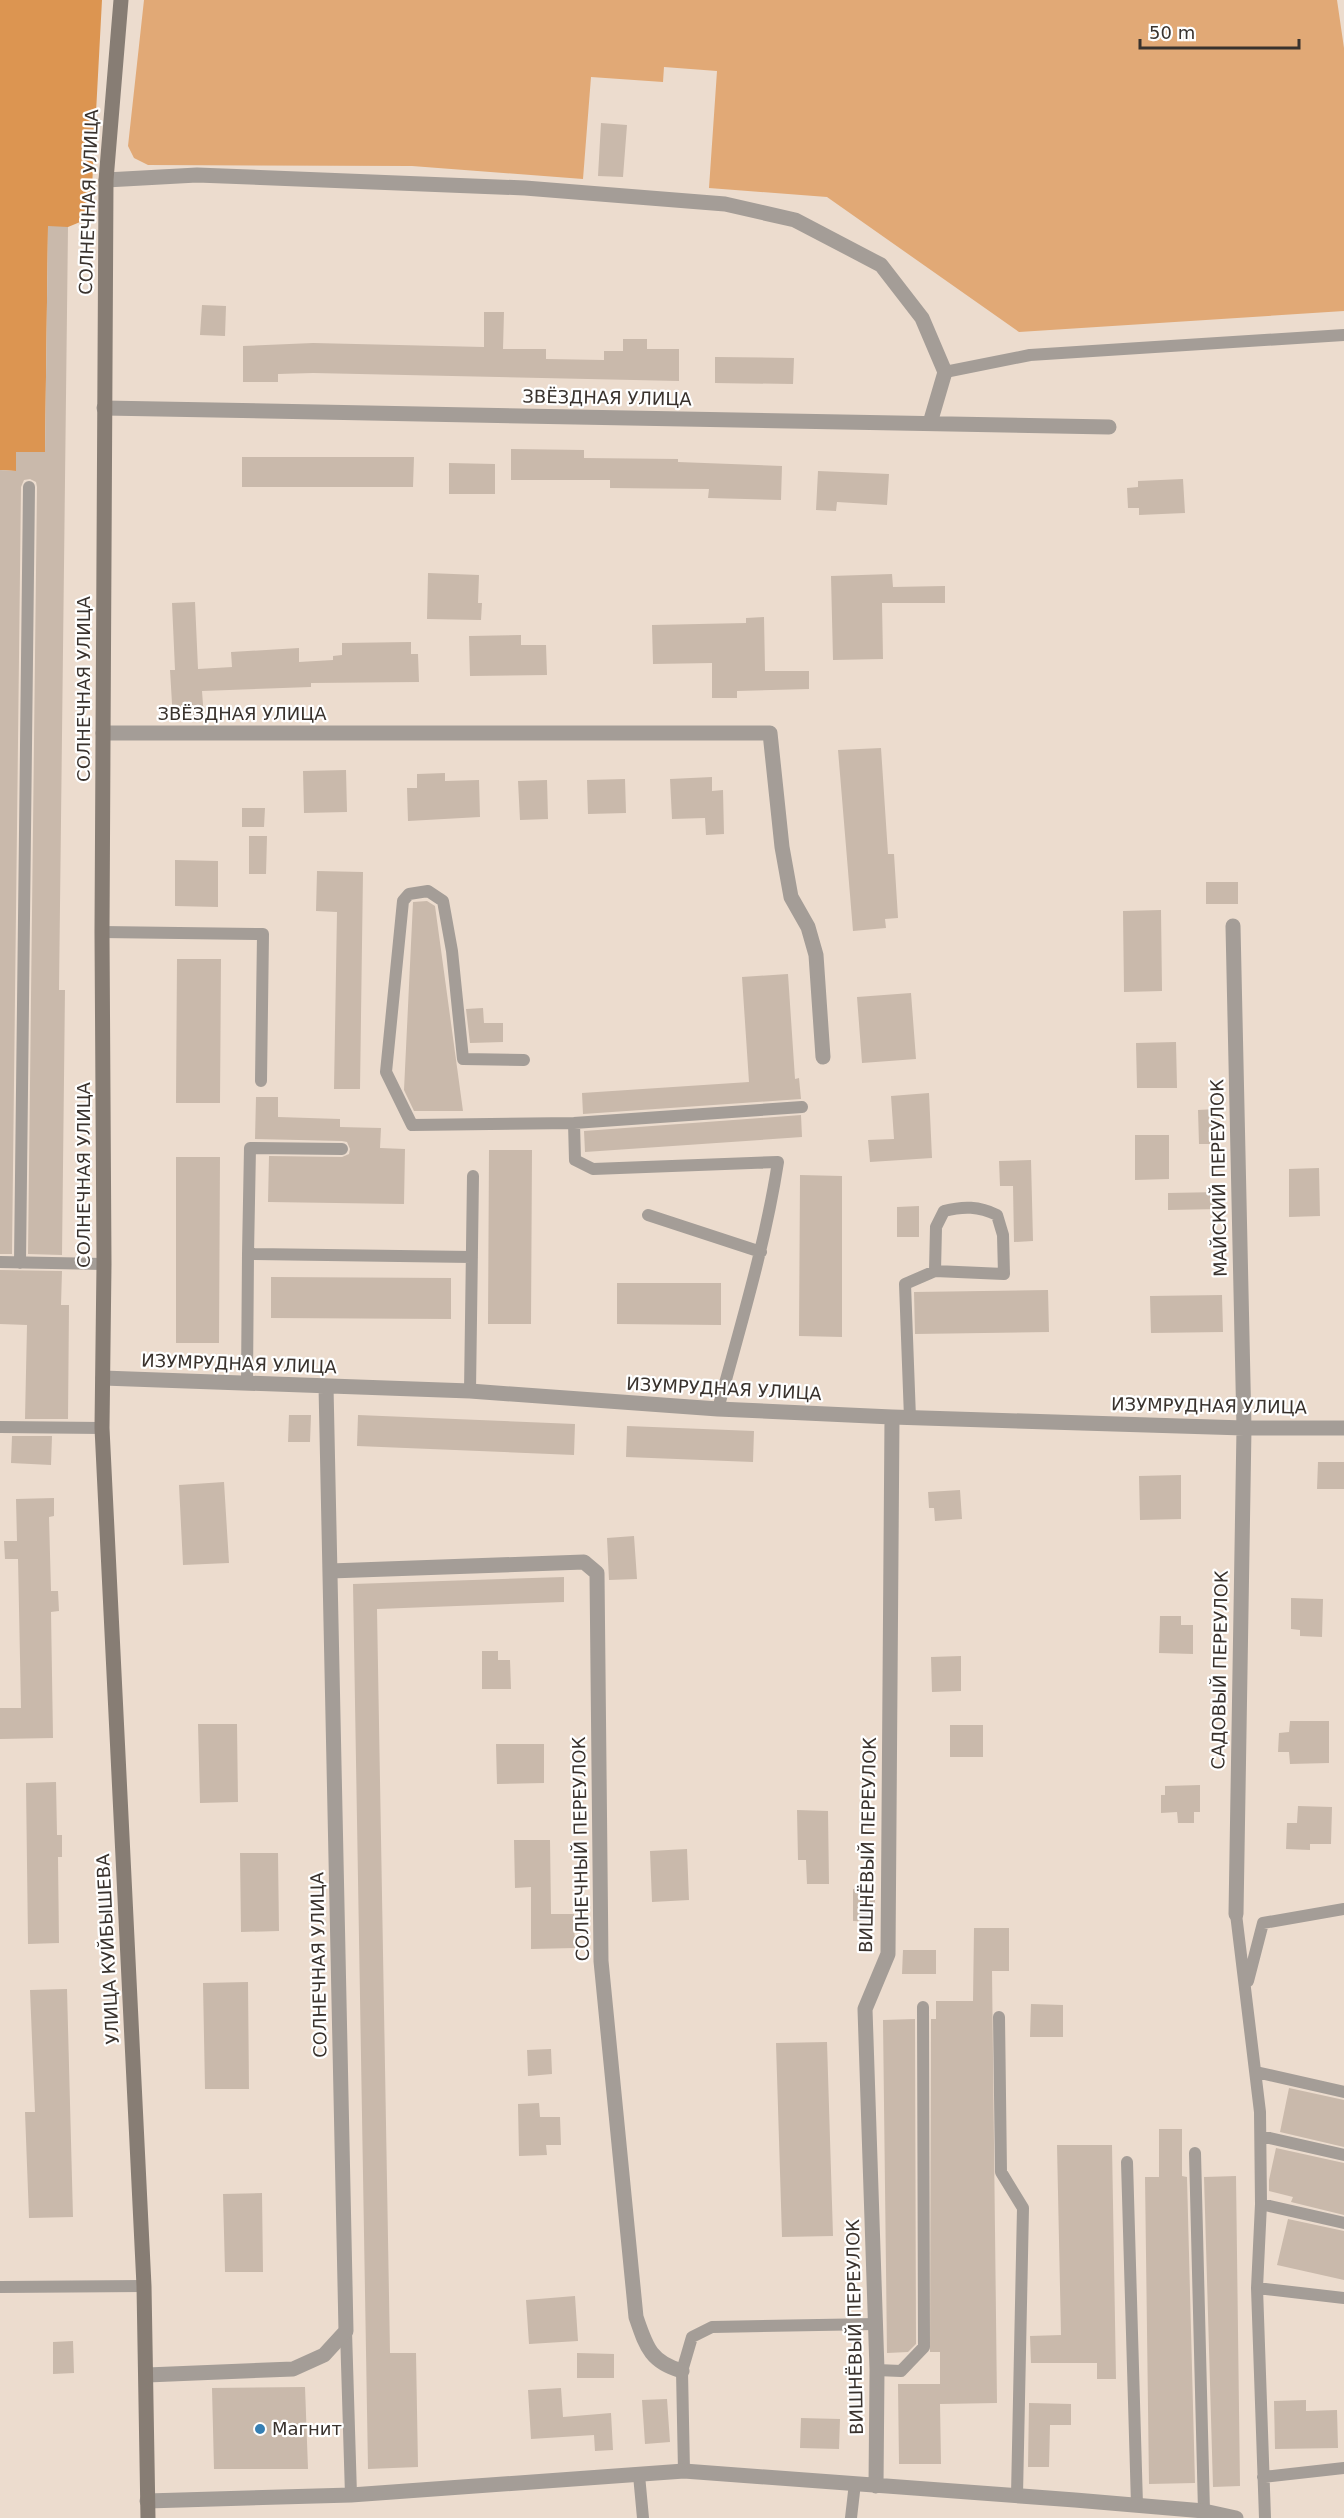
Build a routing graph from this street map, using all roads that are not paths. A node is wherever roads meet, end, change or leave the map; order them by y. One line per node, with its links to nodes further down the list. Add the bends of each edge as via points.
1 (121, 0): 2 (street, СОЛНЕЧНАЯ УЛИЦА)
2 (106, 180): 4 (street, via 197,175 525,188 725,204 795,220 881,265 922,318); 5 (street, СОЛНЕЧНАЯ УЛИЦА)
3 (1344, 335): 4 (lane, via 1030,356)
4 (945, 372): 6 (street)
5 (104, 408): 6 (street, ЗВЁЗДНАЯ УЛИЦА); 9 (street, СОЛНЕЧНАЯ УЛИЦА)
6 (930, 423): 7 (street, ЗВЁЗДНАЯ УЛИЦА)
7 (1109, 427)
8 (29, 487): 24 (lane)
9 (103, 734): 11 (street, СОЛНЕЧНАЯ УЛИЦА); 12 (street, ЗВЁЗДНАЯ УЛИЦА, via 770,733 791,897 808,927 816,955)
10 (1233, 926): 36 (street, МАЙСКИЙ ПЕРЕУЛОК)
11 (102, 932): 14 (lane, via 263,934); 25 (street, СОЛНЕЧНАЯ УЛИЦА)
12 (823, 1057)
13 (524, 1060): 16 (lane, via 463,1059 443,901 428,891 409,894 403,901 386,1072 412,1125)
14 (261, 1081)
15 (802, 1107): 16 (lane)
16 (574, 1123): 20 (lane, via 575,1160 593,1169 777,1162)
17 (342, 1149): 21 (lane, via 250,1148)
18 (472, 1176): 22 (lane)
19 (648, 1215): 20 (lane)
20 (761, 1252): 31 (lane)
21 (248, 1254): 22 (lane); 28 (lane)
22 (472, 1257): 30 (lane)
23 (0, 1262): 24 (lane)
24 (20, 1263): 25 (lane)
25 (104, 1264): 27 (street, СОЛНЕЧНАЯ УЛИЦА)
26 (936, 1271): 26 (lane, via 1004,1274 1003,1235 997,1215 964,1206 944,1211 936,1227); 33 (lane, via 905,1284)
27 (103, 1378): 28 (street, ИЗУМРУДНАЯ УЛИЦА); 35 (street, УЛИЦА КУЙБЫШЕВА)
28 (247, 1383): 29 (street, ИЗУМРУДНАЯ УЛИЦА)
29 (326, 1386): 30 (street, ИЗУМРУДНАЯ УЛИЦА); 38 (street, СОЛНЕЧНАЯ УЛИЦА)
30 (470, 1391): 31 (street, ИЗУМРУДНАЯ УЛИЦА)
31 (718, 1410): 32 (street, ИЗУМРУДНАЯ УЛИЦА)
32 (892, 1417): 33 (street, ИЗУМРУДНАЯ УЛИЦА); 56 (street, ВИШНЁВЫЙ ПЕРЕУЛОК, via 888,1954 865,2009)
33 (909, 1418): 36 (street, ИЗУМРУДНАЯ УЛИЦА)
34 (0, 1427): 35 (lane)
35 (102, 1428): 52 (street, УЛИЦА КУЙБЫШЕВА)
36 (1244, 1428): 37 (street, ИЗУМРУДНАЯ УЛИЦА); 40 (street, САДОВЫЙ ПЕРЕУЛОК)
37 (1344, 1428)
38 (330, 1571): 57 (street, СОЛНЕЧНАЯ УЛИЦА); 59 (street, СОЛНЕЧНЫЙ ПЕРЕУЛОК, via 584,1562 597,1573 601,1961 636,2317 647,2349 666,2366)
39 (1344, 1910): 41 (lane, via 1263,1923)
40 (1236, 1914): 41 (lane)
41 (1246, 1990): 44 (lane)
42 (923, 2007): 58 (lane, via 924,2347 901,2371)
43 (999, 2017): 68 (lane, via 1001,2172 1023,2208)
44 (1256, 2072): 45 (lane); 46 (lane)
45 (1344, 2092)
46 (1261, 2136): 48 (lane); 50 (lane)
47 (1195, 2153): 71 (lane)
48 (1344, 2155)
49 (1127, 2162): 70 (lane)
50 (1261, 2204): 51 (lane); 54 (lane)
51 (1344, 2223)
52 (144, 2286): 53 (lane); 60 (street, УЛИЦА КУЙБЫШЕВА)
53 (0, 2287)
54 (1257, 2288): 55 (lane); 64 (lane)
55 (1344, 2298)
56 (875, 2324): 58 (street, ВИШНЁВЫЙ ПЕРЕУЛОК); 59 (lane, via 712,2327 692,2337)
57 (346, 2331): 60 (street, via 324,2355 293,2369); 67 (lane)
58 (877, 2370): 66 (street, ВИШНЁВЫЙ ПЕРЕУЛОК)
59 (682, 2371): 62 (lane)
60 (147, 2375): 69 (street, УЛИЦА КУЙБЫШЕВА)
61 (1344, 2468): 64 (lane)
62 (684, 2471): 63 (street); 65 (street)
63 (639, 2475): 67 (street); 73 (lane)
64 (1263, 2477): 76 (lane)
65 (855, 2483): 66 (street); 74 (lane)
66 (876, 2486): 68 (street)
67 (351, 2495): 69 (street)
68 (1017, 2495): 70 (street)
69 (147, 2501): 72 (street, УЛИЦА КУЙБЫШЕВА)
70 (1137, 2505): 71 (street)
71 (1204, 2511): 75 (street)
72 (147, 2518)
73 (643, 2518)
74 (851, 2518)
75 (1236, 2518)
76 (1265, 2518)

